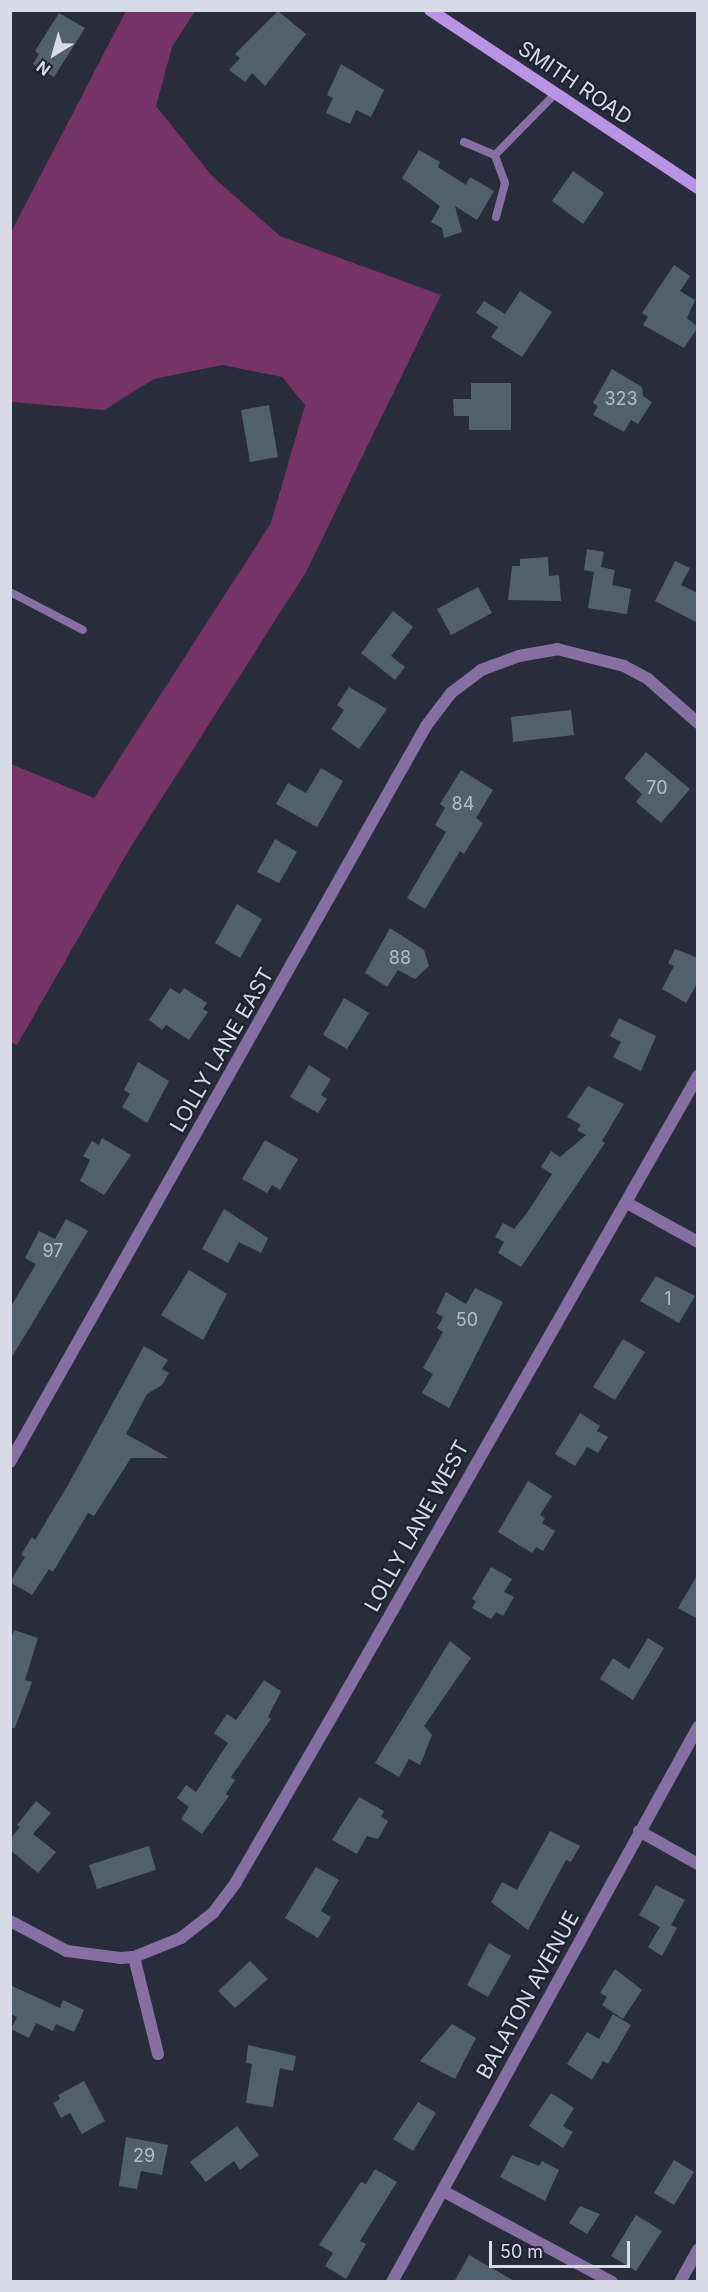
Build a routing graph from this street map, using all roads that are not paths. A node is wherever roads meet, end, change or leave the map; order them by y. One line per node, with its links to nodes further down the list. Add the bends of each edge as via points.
1 (430, 10): 2 (street, SMITH ROAD)
2 (555, 94): 4 (lane); 5 (street, SMITH ROAD)
3 (464, 142): 4 (lane)
4 (495, 155): 6 (lane, via 505,183)
5 (698, 188)
6 (496, 217)
7 (10, 592): 8 (lane)
8 (83, 630)
9 (698, 723): 13 (street, LOLLY LANE EAST, via 648,679 591,655 557,649 482,670 451,693 426,726)
10 (698, 1076): 11 (street, LOLLY LANE WEST)
11 (627, 1203): 12 (street); 18 (street, LOLLY LANE WEST, via 236,1882 196,1929)
12 (698, 1242)
13 (10, 1462)
14 (698, 1727): 15 (street, BALATON AVENUE)
15 (639, 1831): 16 (street); 20 (street, BALATON AVENUE)
16 (698, 1864)
17 (10, 1921): 18 (street, via 68,1951)
18 (134, 1957): 19 (street)
19 (158, 2054)
20 (443, 2191): 22 (street, BALATON AVENUE); 23 (street)
21 (698, 2250): 24 (street)
22 (392, 2282)
23 (612, 2282)
24 (680, 2282)

